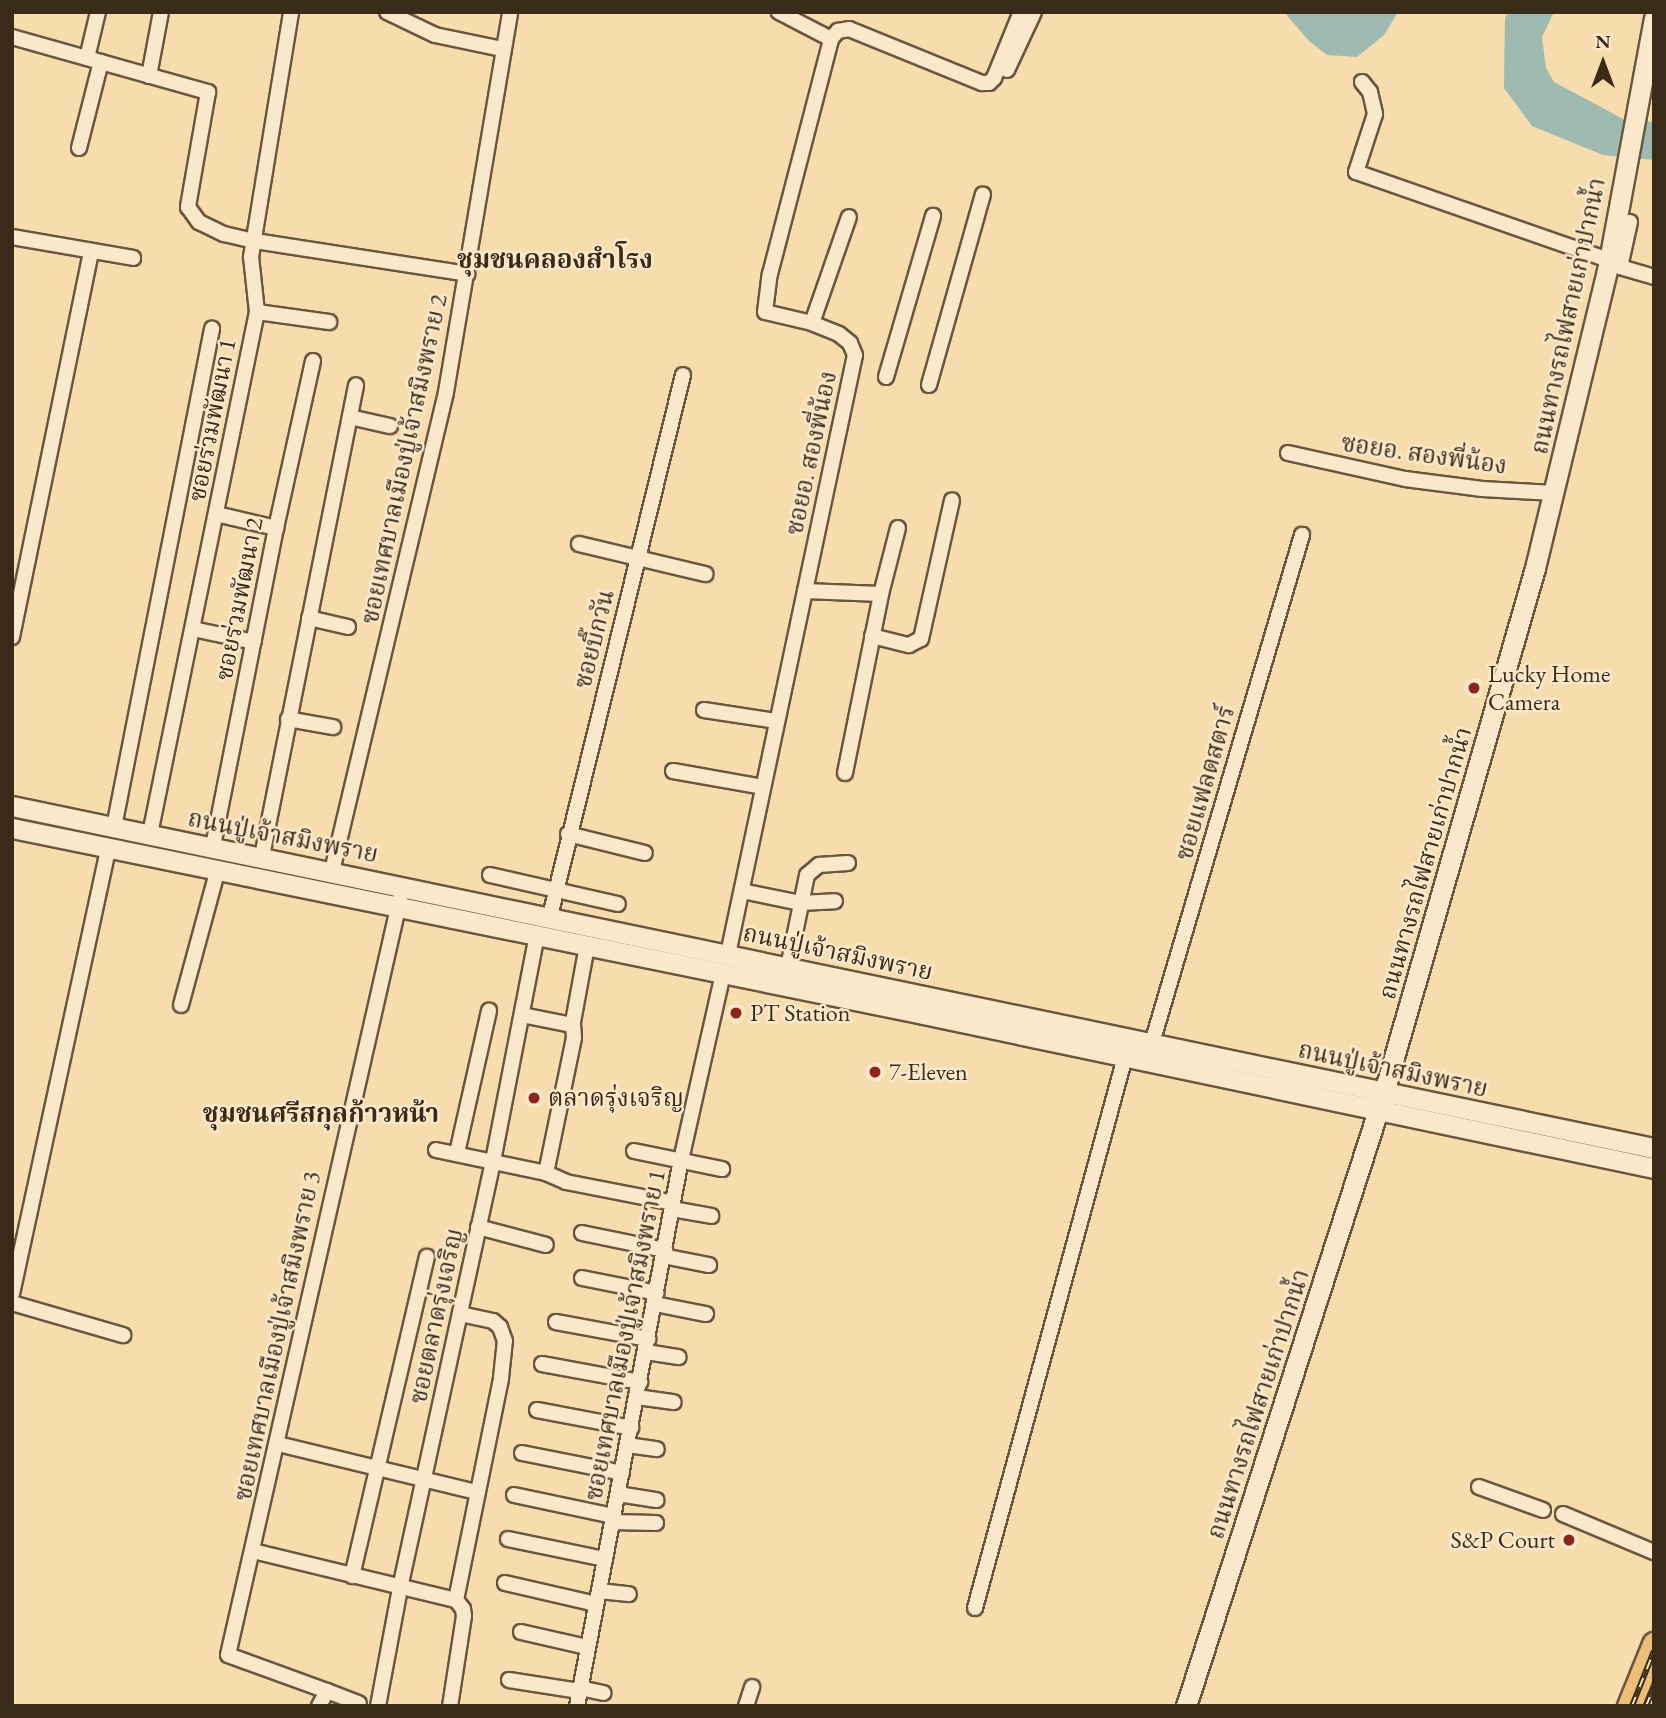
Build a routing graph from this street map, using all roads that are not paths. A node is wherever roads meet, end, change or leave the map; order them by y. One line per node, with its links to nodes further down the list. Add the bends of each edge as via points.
1 (98, 12): 14 (street)
2 (161, 12): 15 (street)
3 (291, 12): 24 (street, ซอยร่วมพัฒนา 1)
4 (387, 12): 10 (street)
5 (510, 12): 13 (street, ซอยเทศบาลเมืองปู่เจ้าสมิงพราย 2)
6 (779, 12): 12 (street)
7 (1021, 12): 16 (street)
8 (1034, 12): 16 (street, via 1010,64)
9 (1654, 18): 27 (main road, ถนนทางรถไฟสายเก่าปากน้ำ, via 1626,166)
10 (420, 19): 13 (street, via 435,35)
11 (12, 37): 14 (street)
12 (831, 39): 16 (street, via 849,29 982,83); 32 (street, ซอยอ. สองพี่น้อง, via 769,274 765,312)
13 (502, 50): 28 (street, ซอยเทศบาลเมืองปู่เจ้าสมิงพราย 2)
14 (94, 60): 15 (street); 18 (street)
15 (149, 76): 24 (street, via 208,92 188,207 199,222)
16 (994, 78)
17 (1362, 82): 27 (street, via 1370,92 1375,114 1356,172)
18 (79, 148)
19 (983, 194): 38 (street)
20 (933, 216): 36 (street)
21 (849, 217): 32 (street)
22 (1630, 222): 27 (street)
23 (12, 237): 25 (street)
24 (255, 241): 28 (street); 30 (street, ซอยร่วมพัฒนา 1, via 250,270)
25 (90, 256): 26 (street); 57 (street)
26 (133, 258)
27 (1614, 264): 29 (street); 42 (main road, ถนนทางรถไฟสายเก่าปากน้ำ, via 1600,301)
28 (467, 274): 76 (street, ซอยเทศบาลเมืองปู่เจ้าสมิงพราย 2, via 446,392)
29 (1654, 277)
30 (257, 312): 31 (street); 44 (street, ซอยร่วมพัฒนา 1)
31 (329, 322)
32 (812, 323): 51 (street, ซอยอ. สองพี่น้อง, via 839,334 855,355)
33 (212, 329): 68 (street)
34 (313, 361): 45 (street, ซอยร่วมพัฒนา 2)
35 (683, 374): 49 (street, ซอยบิ๊กวัน)
36 (886, 377)
37 (356, 385): 39 (street)
38 (929, 385)
39 (350, 417): 40 (street); 53 (street)
40 (390, 426)
41 (1288, 453): 42 (street, ซอยอ. สองพี่น้อง, via 1405,479)
42 (1554, 493): 97 (main road, ถนนทางรถไฟสายเก่าปากน้ำ)
43 (952, 500): 56 (street, via 921,639 909,645)
44 (216, 514): 45 (street); 55 (street, ซอยร่วมพัฒนา 1)
45 (276, 528): 58 (street, ซอยร่วมพัฒนา 2)
46 (898, 528): 52 (street)
47 (1302, 535): 95 (street, ซอยแฟลตสตาร์)
48 (579, 544): 49 (street)
49 (638, 558): 50 (street); 69 (street, ซอยบิ๊กวัน)
50 (705, 574)
51 (805, 591): 52 (street); 61 (street, ซอยอ. สองพี่น้อง)
52 (881, 594): 56 (street)
53 (309, 618): 54 (street); 60 (street)
54 (348, 627)
55 (193, 629): 58 (street); 68 (street, ซอยร่วมพัฒนา 1)
56 (872, 636): 64 (street)
57 (12, 638)
58 (254, 642): 70 (street, ซอยร่วมพัฒนา 2)
59 (704, 710): 61 (street)
60 (288, 719): 62 (street); 73 (street)
61 (777, 721): 65 (street, ซอยอ. สองพี่น้อง)
62 (333, 727)
63 (673, 771): 65 (street)
64 (845, 773)
65 (763, 787): 80 (street, ซอยอ. สองพี่น้อง)
66 (12, 806): 68 (main road, ถนนปู่เจ้าสมิงพราย)
67 (12, 828): 71 (main road, ถนนปู่เจ้าสมิงพราย)
68 (132, 831): 70 (main road, ถนนปู่เจ้าสมิงพราย); 71 (main road)
69 (568, 834): 72 (street); 79 (street, ซอยบิ๊กวัน)
70 (213, 846): 73 (main road, ถนนปู่เจ้าสมิงพราย)
71 (118, 848): 75 (main road, ถนนปู่เจ้าสมิงพราย); 117 (street)
72 (645, 853)
73 (262, 856): 76 (main road, ถนนปู่เจ้าสมิงพราย)
74 (848, 863): 82 (street, via 811,869)
75 (218, 869): 84 (main road, ถนนปู่เจ้าสมิงพราย); 90 (street)
76 (332, 871): 78 (main road, ถนนปู่เจ้าสมิงพราย)
77 (490, 875): 79 (street)
78 (403, 885): 84 (street, ซอยเทศบาลเมืองปู่เจ้าสมิงพราย 3); 85 (main road, ถนนปู่เจ้าสมิงพราย)
79 (555, 889): 83 (street); 85 (street, ซอยบิ๊กวัน)
80 (742, 891): 82 (street); 88 (street, ซอยอ. สองพี่น้อง)
81 (835, 901): 82 (street)
82 (800, 903): 89 (street)
83 (618, 904)
84 (398, 907): 86 (main road, ถนนปู่เจ้าสมิงพราย); 132 (street, ซอยเทศบาลเมืองปู่เจ้าสมิงพราย 3)
85 (550, 916): 88 (main road, ถนนปู่เจ้าสมิงพราย)
86 (537, 935): 87 (main road, ถนนปู่เจ้าสมิงพราย); 92 (street, ซอยตลาดรุ่งเจริญ)
87 (587, 946): 88 (main road, ถนนปู่เจ้าสมิงพราย); 94 (street)
88 (725, 964): 89 (main road, ถนนปู่เจ้าสมิงพราย); 93 (main road, ถนนปู่เจ้าสมิงพราย); 103 (street, ซอยเทศบาลเมืองปู่เจ้าสมิงพราย 1)
89 (788, 967): 93 (main road, ถนนปู่เจ้าสมิงพราย)
90 (181, 1005)
91 (489, 1011): 102 (street)
92 (522, 1015): 94 (street); 104 (street, ซอยตลาดรุ่งเจริญ)
93 (982, 1017): 95 (main road, ถนนปู่เจ้าสมิงพราย); 96 (main road, ถนนปู่เจ้าสมิงพราย)
94 (572, 1026): 107 (street, via 574,1038)
95 (1152, 1043): 97 (main road, ถนนปู่เจ้าสมิงพราย)
96 (1125, 1057): 98 (main road, ถนนปู่เจ้าสมิงพราย); 158 (street)
97 (1384, 1092): 98 (main road, ถนนทางรถไฟสายเก่าปากน้ำ); 99 (main road, ถนนปู่เจ้าสมิงพราย)
98 (1378, 1111): 105 (main road, ถนนปู่เจ้าสมิงพราย); 172 (main road, ถนนทางรถไฟสายเก่าปากน้ำ)
99 (1654, 1148)
100 (436, 1150): 102 (street)
101 (634, 1151): 103 (street)
102 (457, 1153): 104 (street)
103 (681, 1160): 106 (street); 108 (street, ซอยเทศบาลเมืองปู่เจ้าสมิงพราย 1)
104 (493, 1161): 107 (street); 110 (street, ซอยตลาดรุ่งเจริญ)
105 (1654, 1168)
106 (722, 1169)
107 (546, 1173): 108 (street, via 565,1182)
108 (673, 1206): 109 (street); 113 (street, ซอยเทศบาลเมืองปู่เจ้าสมิงพราย 1)
109 (710, 1216)
110 (478, 1227): 112 (street); 120 (street, ซอยตลาดรุ่งเจริญ)
111 (582, 1233): 113 (street)
112 (546, 1245)
113 (664, 1253): 115 (street); 118 (street, ซอยเทศบาลเมืองปู่เจ้าสมิงพราย 1)
114 (427, 1257): 136 (street)
115 (709, 1265)
116 (582, 1278): 118 (street)
117 (12, 1294)
118 (656, 1298): 121 (street); 124 (street, ซอยเทศบาลเมืองปู่เจ้าสมิงพราย 1)
119 (12, 1303): 123 (street)
120 (460, 1314): 138 (street, ซอยตลาดรุ่งเจริญ); 140 (street, via 493,1321 505,1341)
121 (706, 1314)
122 (556, 1322): 124 (street)
123 (123, 1335)
124 (647, 1345): 125 (street); 127 (street, ซอยเทศบาลเมืองปู่เจ้าสมิงพราย 1)
125 (679, 1357)
126 (542, 1364): 127 (street)
127 (640, 1382): 128 (street, ซอยเทศบาลเมืองปู่เจ้าสมิงพราย 1)
128 (637, 1397): 129 (street); 131 (street, ซอยเทศบาลเมืองปู่เจ้าสมิงพราย 1)
129 (674, 1402)
130 (537, 1410): 131 (street)
131 (631, 1428): 133 (street, ซอยเทศบาลเมืองปู่เจ้าสมิงพราย 1)
132 (278, 1444): 136 (street); 149 (street, ซอยเทศบาลเมืองปู่เจ้าสมิงพราย 3)
133 (627, 1445): 134 (street); 137 (street, ซอยเทศบาลเมืองปู่เจ้าสมิงพราย 1)
134 (657, 1449)
135 (522, 1453): 137 (street)
136 (377, 1469): 138 (street); 152 (street)
137 (622, 1473): 141 (street, ซอยเทศบาลเมืองปู่เจ้าสมิงพราย 1)
138 (422, 1480): 140 (street); 154 (street, ซอยตลาดรุ่งเจริญ)
139 (1479, 1487): 144 (street)
140 (477, 1492): 157 (street)
141 (618, 1494): 143 (street); 146 (street, ซอยเทศบาลเมืองปู่เจ้าสมิงพราย 1)
142 (514, 1495): 146 (street)
143 (657, 1500)
144 (1543, 1510)
145 (1563, 1514): 150 (street)
146 (613, 1519): 147 (street); 151 (street, ซอยเทศบาลเมืองปู่เจ้าสมิงพราย 1)
147 (656, 1523)
148 (508, 1539): 151 (street)
149 (253, 1551): 152 (street); 164 (street, ซอยเทศบาลเมืองปู่เจ้าสมิงพราย 3, via 228,1655)
150 (1654, 1552)
151 (605, 1559): 156 (street, ซอยเทศบาลเมืองปู่เจ้าสมิงพราย 1)
152 (352, 1576): 154 (street)
153 (505, 1583): 156 (street)
154 (400, 1588): 157 (street); 169 (street, ซอยตลาดรุ่งเจริญ)
155 (629, 1594): 156 (street)
156 (597, 1598): 161 (street, ซอยเทศบาลเมืองปู่เจ้าสมิงพราย 1)
157 (456, 1600): 170 (street, via 464,1616)
158 (975, 1608)
159 (521, 1632): 161 (street)
160 (1654, 1644): 173 (highway)
161 (587, 1647): 166 (street, ซอยเทศบาลเมืองปู่เจ้าสมิงพราย 1)
162 (509, 1680): 166 (street)
163 (752, 1687): 171 (street)
164 (327, 1691): 167 (street); 168 (street)
165 (603, 1693): 166 (street)
166 (579, 1695)
167 (359, 1703)
168 (319, 1706)
169 (378, 1706)
170 (450, 1706)
171 (746, 1706)
172 (1186, 1706)
173 (1629, 1706)

